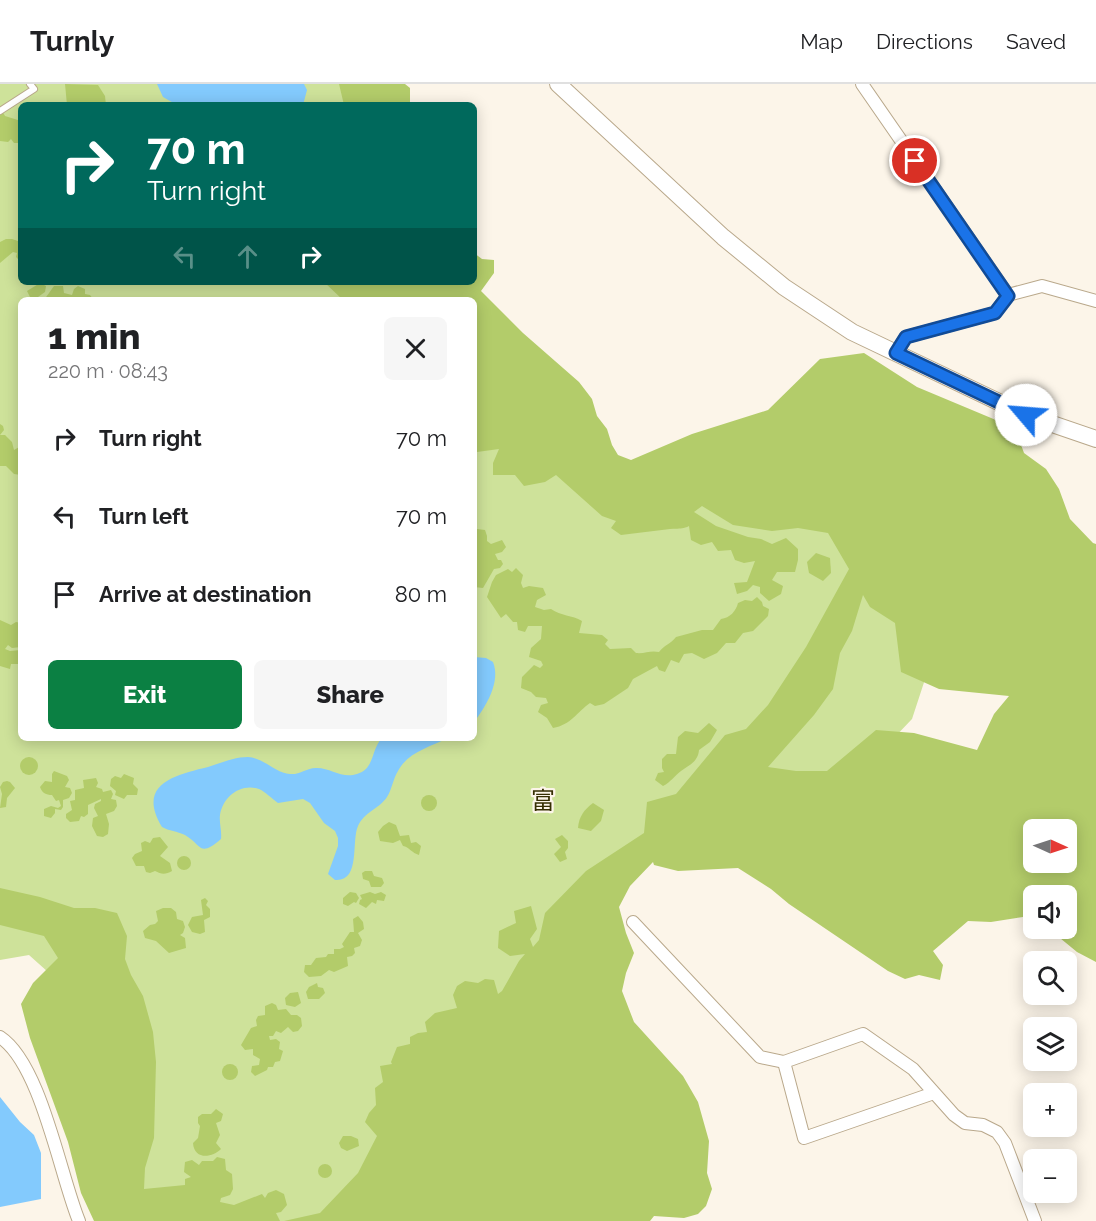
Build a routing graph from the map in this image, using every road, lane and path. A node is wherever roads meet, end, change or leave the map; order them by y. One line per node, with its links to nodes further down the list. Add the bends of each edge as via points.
1 (30, 84): 4 (lane, via 34,89)
2 (558, 84): 7 (street, via 723,237 783,287 852,332)
3 (862, 84): 5 (street)
4 (0, 111)
5 (1008, 296): 6 (street, via 1042,286); 7 (street, via 995,313 906,337)
6 (1096, 301)
7 (896, 353): 8 (street, via 1026,415)
8 (1096, 439)
9 (633, 922): 11 (street, via 760,1057)
10 (0, 1037): 13 (street, via 24,1065 39,1098)
11 (784, 1062): 12 (street, via 863,1034 913,1069); 12 (street, via 804,1138)
12 (934, 1094): 14 (street, via 965,1123 997,1132 1005,1143)
13 (79, 1221)
14 (1035, 1221)

